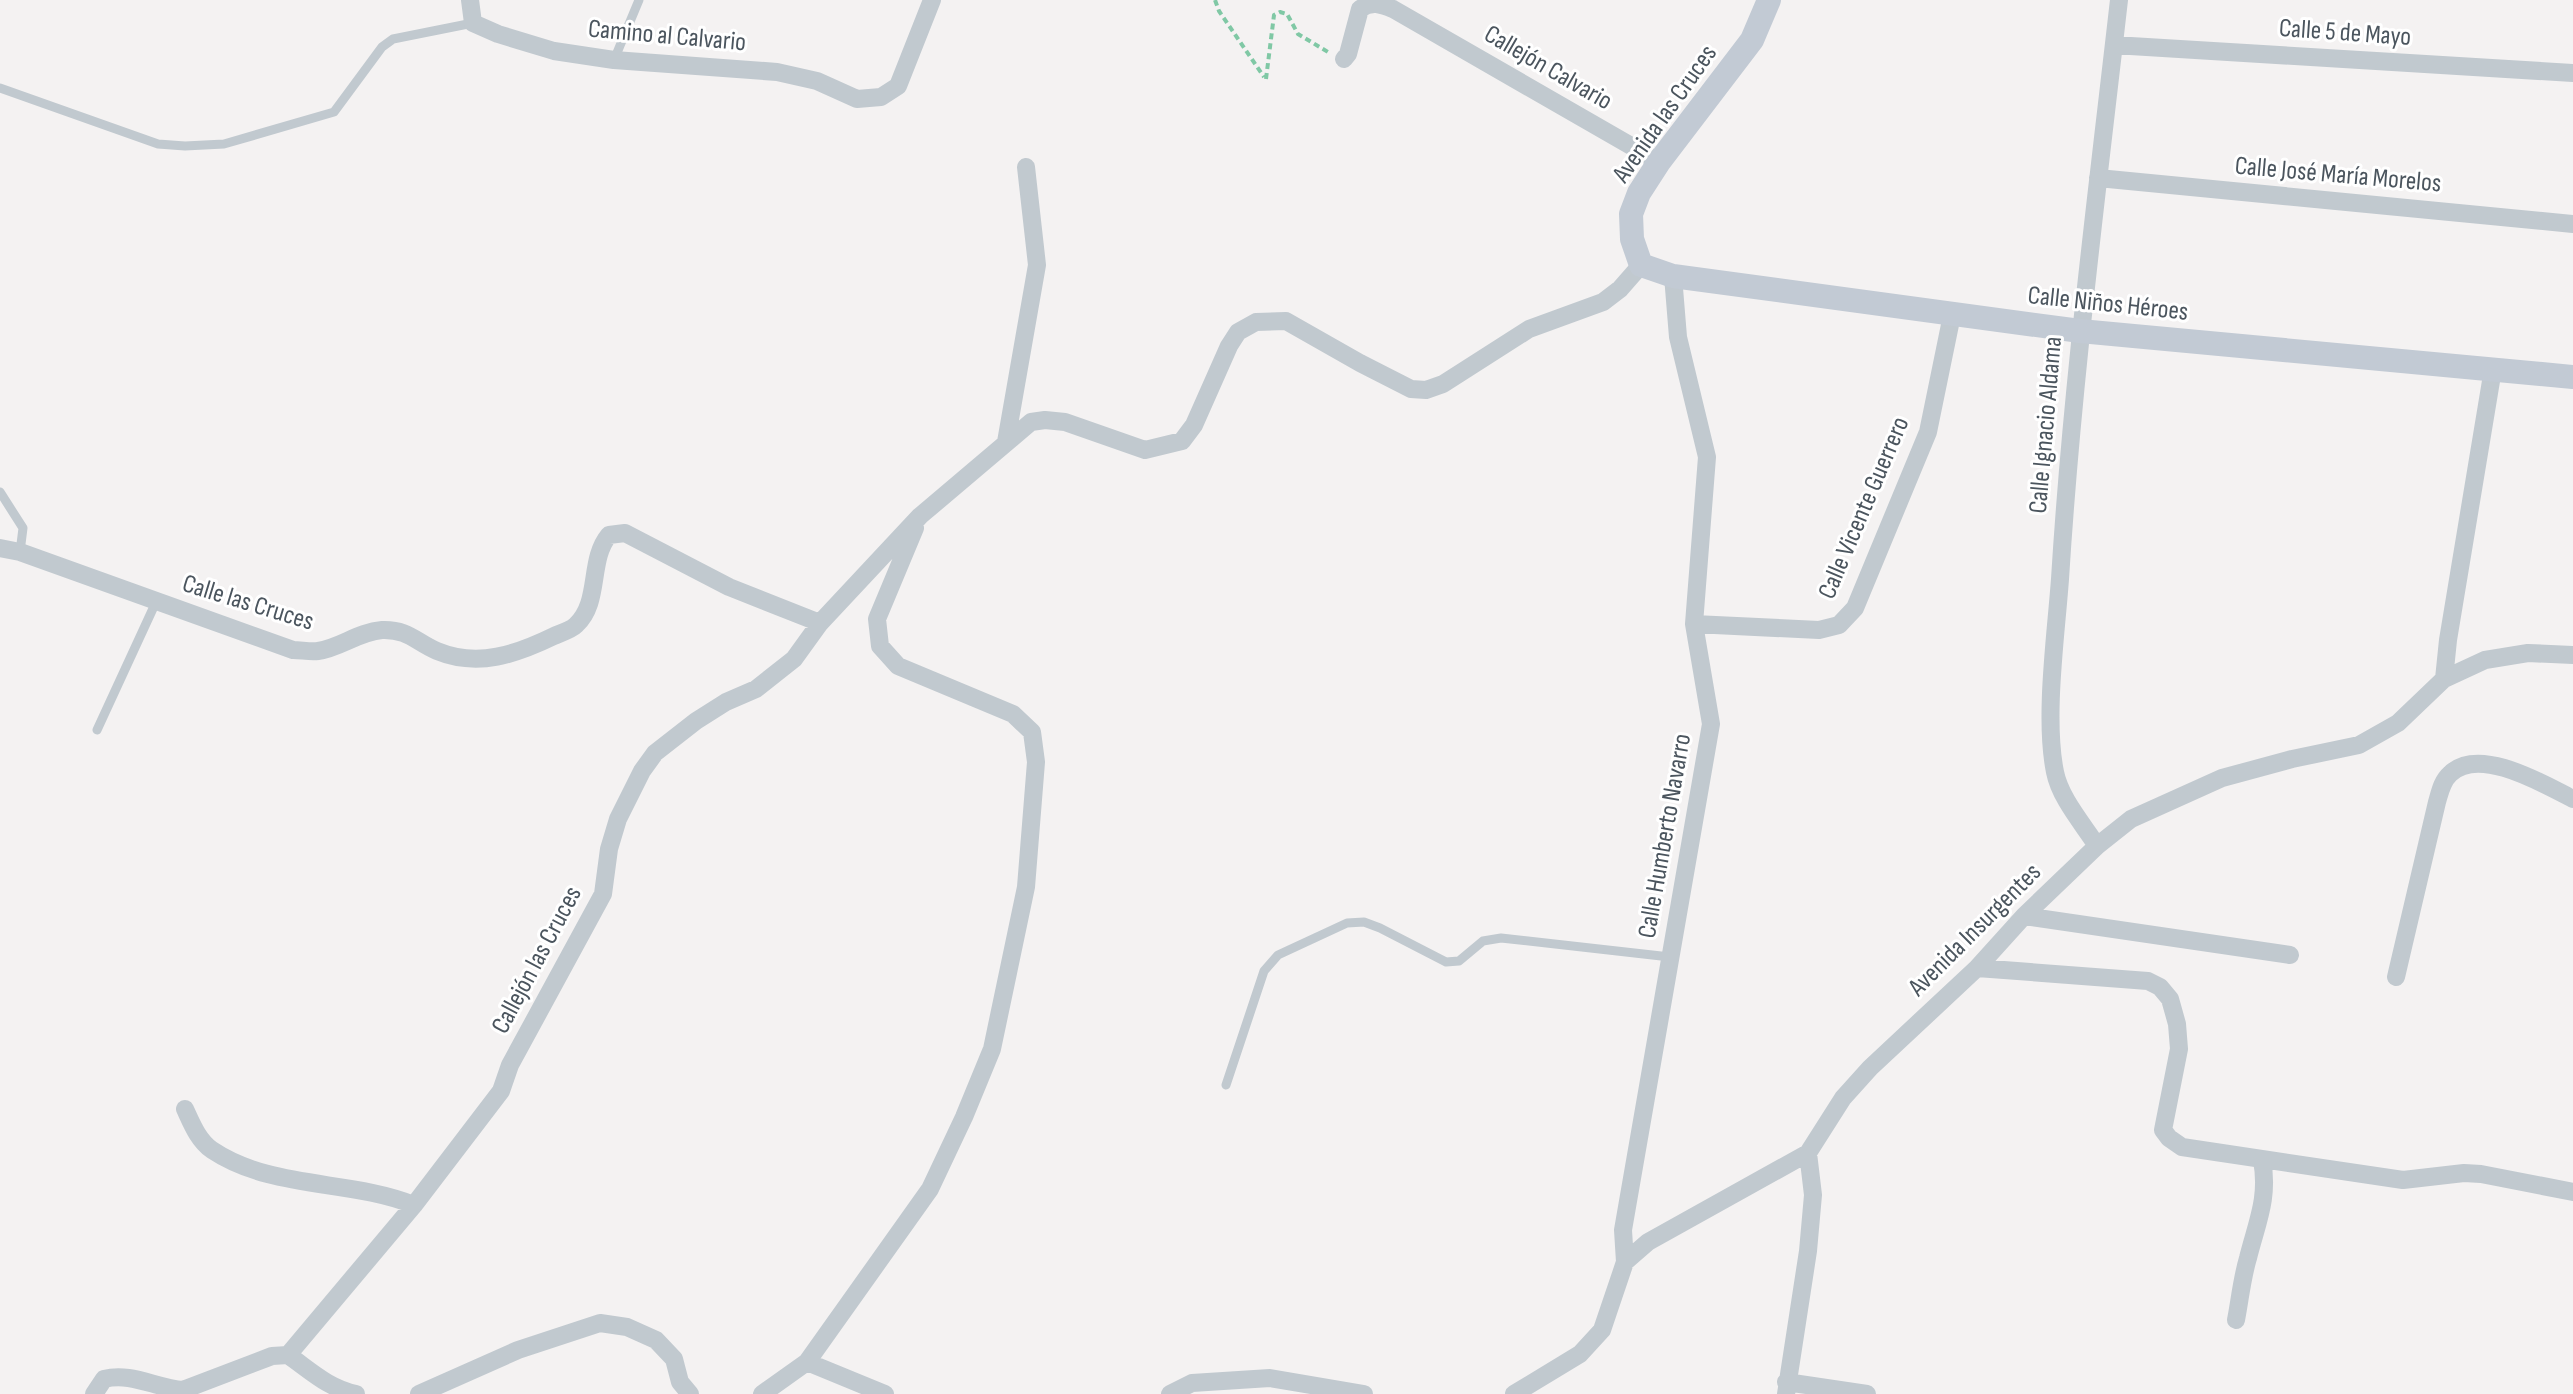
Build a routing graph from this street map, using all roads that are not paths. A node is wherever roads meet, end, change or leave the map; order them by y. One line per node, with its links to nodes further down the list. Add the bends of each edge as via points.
1 (470, 0): 6 (street)
2 (639, 0): 9 (lane)
3 (932, 0): 9 (street, Camino al Calvario, via 898,86 881,97 857,99 817,81 777,72)
4 (1769, 0): 12 (street, Avenida las Cruces, via 1752,40)
5 (2119, 0): 7 (street, Calle Ignacio Aldama)
6 (473, 23): 9 (street, Camino al Calvario, via 554,51); 11 (lane, via 393,39 334,112 224,144 158,144)
7 (2114, 45): 10 (street, Calle 5 de Mayo); 14 (street, Calle Ignacio Aldama)
8 (1344, 59): 12 (street, Callejón Calvario, via 1360,9 1379,4)
9 (614, 60)
10 (2573, 73)
11 (0, 88)
12 (1659, 162): 16 (street, Avenida las Cruces, via 1631,214)
13 (1026, 167): 22 (street, via 1037,265)
14 (2098, 178): 15 (street, Calle José María Morelos); 19 (street, Calle Ignacio Aldama)
15 (2573, 224)
16 (1641, 265): 17 (street, Calle Niños Héroes); 22 (street, Callejón las Cruces, via 1603,302 1529,329 1426,390 1411,389 1286,321 1269,320 1238,332 1182,441 1145,450 1045,420 1031,422)
17 (1673, 276): 18 (street, Calle Niños Héroes); 29 (street, Calle Humberto Navarro, via 1678,337 1707,457)
18 (1952, 315): 19 (street, Calle Niños Héroes); 29 (street, Calle Vicente Guerrero, via 1928,432 1855,608 1839,625 1819,630)
19 (2080, 331): 20 (street, Calle Niños Héroes); 34 (street, Calle Ignacio Aldama, via 2051,722 2055,774)
20 (2493, 369): 21 (street, Calle Niños Héroes); 31 (street)
21 (2573, 377)
22 (1006, 442): 24 (street, Callejón las Cruces)
23 (0, 492): 26 (lane, via 23,528)
24 (920, 516): 28 (street, Callejón las Cruces); 49 (street, via 877,619 880,646 898,666 1013,714 1032,732 1036,762 1026,887 992,1049 964,1117 930,1189)
25 (0, 548): 26 (street, Calle las Cruces)
26 (20, 552): 27 (street, Calle las Cruces)
27 (156, 602): 28 (street, Calle las Cruces, via 293,650 318,651 382,630 406,632 435,651 484,660 527,649 576,625 589,604 600,545 609,535 625,533 729,587); 32 (lane)
28 (820, 623): 45 (street, Callejón las Cruces, via 794,659 756,689 696,721 655,753 642,771 618,819 603,894 501,1091)
29 (1694, 624): 37 (street, Calle Humberto Navarro, via 1711,724)
30 (2573, 655): 31 (street, Avenida Insurgentes, via 2528,653 2485,660)
31 (2444, 679): 34 (street, Avenida Insurgentes, via 2398,723 2359,745 2222,778 2131,819)
32 (97, 730)
33 (2573, 799): 39 (street, via 2504,767 2474,765 2452,772 2437,802)
34 (2097, 846): 35 (street, Avenida Insurgentes)
35 (2024, 916): 36 (street); 38 (street, Avenida Insurgentes)
36 (2290, 955)
37 (1670, 957): 40 (lane, via 1501,938 1483,941 1459,961 1446,962 1380,928 1347,923 1278,955 1264,971); 46 (street, Calle Humberto Navarro, via 1623,1230)
38 (1977, 968): 42 (street, Avenida Insurgentes, via 1870,1068 1843,1098); 43 (street, via 2148,981 2160,987 2170,999 2179,1049 2163,1130 2182,1147)
39 (2396, 977)
40 (1226, 1085)
41 (185, 1109): 45 (street, via 210,1149 240,1163 280,1177 389,1195)
42 (1808, 1153): 46 (street, Avenida Insurgentes, via 1648,1242); 50 (street, via 1813,1195 1808,1251)
43 (2262, 1160): 44 (street, via 2403,1180 2481,1174); 47 (street, via 2264,1198)
44 (2573, 1192)
45 (414, 1205): 48 (street, Callejón las Cruces)
46 (1625, 1262): 59 (street, via 1602,1330 1580,1354)
47 (2236, 1320)
48 (288, 1355): 51 (street, via 272,1356 183,1390 119,1375 104,1379); 52 (street, via 320,1380)
49 (807, 1362): 55 (street); 56 (street)
50 (1786, 1388): 60 (street)
51 (94, 1394)
52 (356, 1394)
53 (419, 1394): 54 (street, via 518,1350 600,1323 627,1327 656,1340 674,1359 680,1382)
54 (690, 1394)
55 (762, 1394)
56 (885, 1394)
57 (1170, 1394): 58 (street, via 1192,1383 1270,1378)
58 (1364, 1394)
59 (1514, 1394)
60 (1867, 1394)

